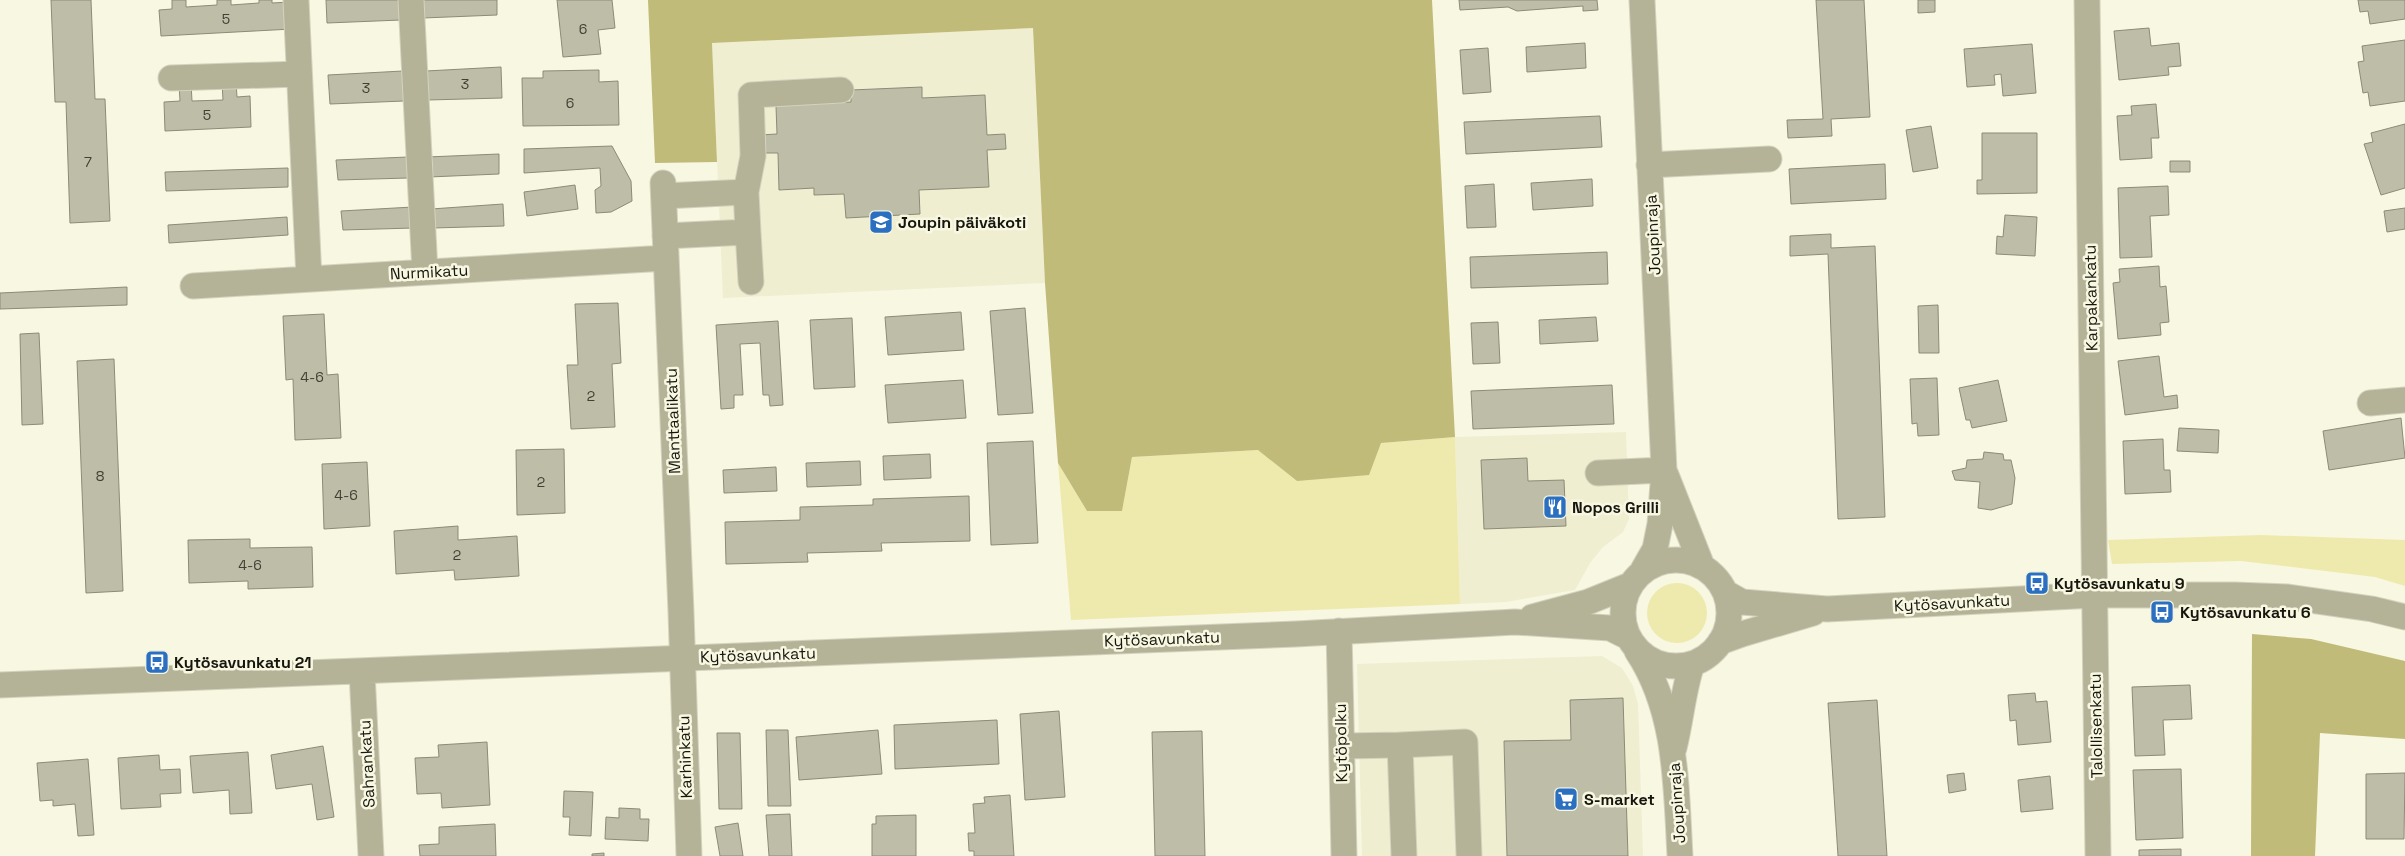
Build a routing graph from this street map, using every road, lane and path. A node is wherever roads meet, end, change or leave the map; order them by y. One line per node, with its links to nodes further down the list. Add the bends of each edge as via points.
1 (296, 0): 5 (street)
2 (411, 0): 13 (street)
3 (1642, 0): 9 (street, Joupinraja)
4 (2087, 0): 24 (street, Karpakankatu)
5 (299, 74): 6 (street); 14 (street)
6 (172, 78)
7 (841, 90): 10 (street, via 750,95 753,156)
8 (1769, 160): 9 (street)
9 (1649, 165): 19 (street, Joupinraja)
10 (746, 192): 11 (street); 12 (street, Manttaalikatu, via 664,190)
11 (748, 232): 12 (street, Nurmikatu); 15 (street)
12 (666, 247): 13 (street, Nurmikatu); 31 (street, Manttaalikatu)
13 (425, 272): 14 (street, Nurmikatu)
14 (308, 279): 16 (street, Nurmikatu)
15 (751, 282)
16 (193, 286)
17 (2405, 400): 18 (street)
18 (2370, 402)
19 (1664, 470): 20 (street); 21 (street, Joupinraja); 22 (street, Joupinraja, via 1656,549)
20 (1598, 473)
21 (1702, 566): 22 (street, via 1688,560 1672,559 1657,562); 23 (street, via 1716,577)
22 (1637, 577): 27 (street, Kytösavunkatu, via 1588,602); 30 (street, via 1623,602 1622,619)
23 (1726, 593): 25 (street, Kytösavunkatu, via 1742,602); 29 (street, via 1728,627)
24 (2095, 595): 25 (street, Kytösavunkatu); 26 (street, Kytösavunkatu, via 2171,593 2288,597); 44 (street, Talollisenkatu)
25 (1827, 609): 29 (street, Kytösavunkatu)
26 (2405, 617)
27 (1516, 622): 28 (street, Kytösavunkatu); 30 (street, Kytösavunkatu, via 1610,628)
28 (1339, 631): 31 (street, Kytösavunkatu); 36 (street, Kytöpolku)
29 (1720, 642): 32 (street, via 1708,655)
30 (1632, 643): 32 (street, via 1648,659 1662,665); 37 (street, Joupinraja, via 1656,686)
31 (682, 658): 33 (street, Kytösavunkatu); 39 (street, Karhinkatu)
32 (1692, 664): 37 (street, Joupinraja)
33 (362, 672): 34 (street, Kytösavunkatu); 38 (street, Sahrankatu)
34 (0, 686)
35 (1400, 745): 36 (street); 41 (street); 42 (street, via 1465,742)
36 (1342, 746): 40 (street, Kytöpolku)
37 (1674, 750): 43 (street, Joupinraja)
38 (371, 856)
39 (689, 856)
40 (1344, 856)
41 (1404, 856)
42 (1470, 856)
43 (1680, 856)
44 (2098, 856)

